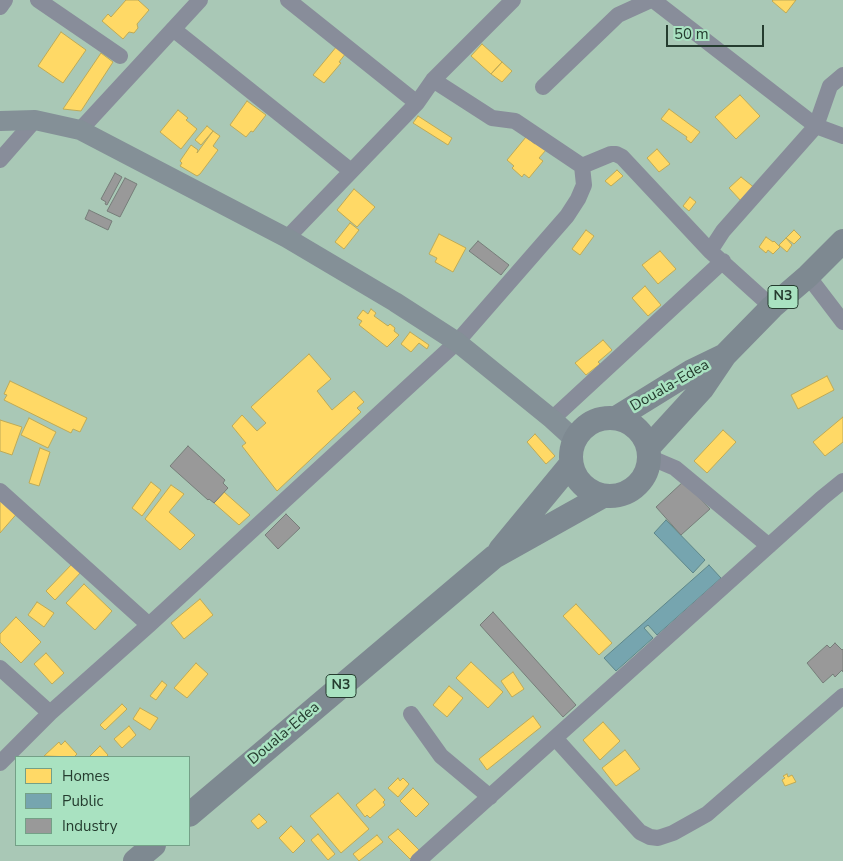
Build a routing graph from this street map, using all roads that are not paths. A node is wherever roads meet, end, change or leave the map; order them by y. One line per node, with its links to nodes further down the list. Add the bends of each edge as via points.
1 (5, 0): 7 (street)
2 (38, 0): 9 (street)
3 (200, 0): 8 (street)
4 (288, 0): 13 (street)
5 (514, 0): 11 (street)
6 (652, 0): 12 (street, via 618,15); 16 (street)
7 (0, 7)
8 (173, 29): 17 (street); 21 (street)
9 (120, 56)
10 (843, 75): 16 (street, via 830,86)
11 (433, 80): 13 (street); 20 (street, via 492,118 515,121)
12 (543, 87)
13 (417, 103): 21 (street)
14 (35, 120): 15 (main road); 17 (main road); 19 (street)
15 (0, 121)
16 (816, 126): 18 (street); 24 (street, via 723,231)
17 (80, 130): 22 (main road)
18 (843, 136)
19 (0, 160)
20 (582, 166): 24 (street, via 611,154 622,157); 28 (street, via 584,185 566,216)
21 (351, 171): 22 (street)
22 (287, 238): 28 (main road)
23 (843, 241): 25 (highway, Douala-Edea / N3)
24 (717, 256): 26 (street); 31 (street)
25 (808, 276): 26 (highway, Douala-Edea / N3); 27 (street)
26 (772, 307): 29 (highway, Douala-Edea / N3)
27 (843, 322)
28 (457, 342): 31 (main road); 40 (street)
29 (725, 355): 30 (highway, Douala-Edea / N3, via 692,371); 33 (highway, Douala-Edea / N3, via 702,389)
30 (616, 418): 32 (highway, N3, via 592,422); 33 (highway, via 637,428)
31 (552, 419): 32 (main road)
32 (574, 439): 34 (highway)
33 (649, 452): 37 (highway, N3, via 646,474 635,487 620,495); 38 (street, via 675,468)
34 (571, 464): 37 (highway, via 577,479 588,490); 39 (highway, Douala-Edea / N3)
35 (843, 482): 38 (street)
36 (0, 491): 40 (street)
37 (603, 496): 39 (highway, Douala-Edea / N3)
38 (769, 546): 45 (street)
39 (494, 557): 48 (highway, Douala-Edea / N3)
40 (149, 625): 43 (street)
41 (0, 668): 43 (street)
42 (843, 696): 45 (street, via 707,814 658,838 640,832)
43 (50, 713): 46 (street)
44 (411, 714): 47 (street, via 441,756)
45 (555, 738): 47 (street)
46 (0, 763)
47 (490, 797): 51 (street)
48 (190, 814)
49 (153, 846): 50 (highway)
50 (135, 861)
51 (418, 861)

